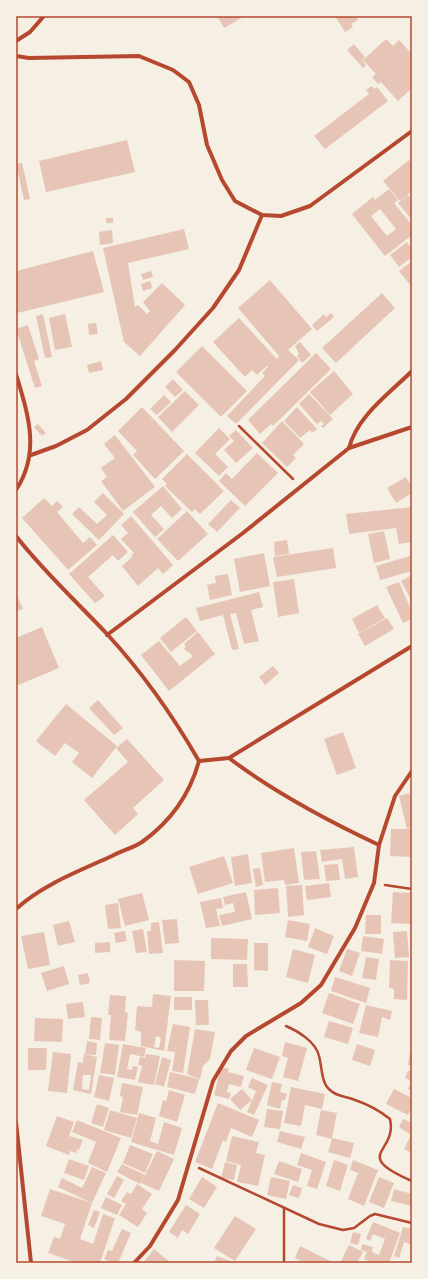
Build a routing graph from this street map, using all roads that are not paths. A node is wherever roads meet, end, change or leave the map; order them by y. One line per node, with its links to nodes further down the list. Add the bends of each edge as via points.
1 (44, 16): 2 (street, via 30,32)
2 (16, 41)
3 (16, 56): 5 (street, via 139,56 173,70 189,82 200,105 207,145 222,180 235,201)
4 (412, 132): 5 (street, via 310,206 281,216)
5 (262, 215): 10 (street, via 239,270 213,308 175,350 126,399 87,430)
6 (412, 371): 9 (street, via 365,417 356,430)
7 (16, 374): 10 (street, via 28,414)
8 (412, 427): 9 (street)
9 (350, 448): 13 (street, via 244,534)
10 (31, 455): 11 (street, via 24,477)
11 (16, 490)
12 (16, 536): 13 (street, via 57,584)
13 (107, 635): 16 (street, via 179,726)
14 (412, 646): 15 (street)
15 (229, 758): 16 (street); 18 (street, via 262,782 341,827)
16 (199, 761): 19 (street, via 193,782 183,799 160,827 141,843 63,879 28,898)
17 (412, 771): 18 (street, via 396,796)
18 (379, 845): 22 (street, via 374,883 355,928 321,985 306,999 246,1036 222,1064 213,1081 178,1200 150,1246)
19 (16, 909)
20 (16, 1122): 21 (street)
21 (31, 1263)
22 (134, 1263)

